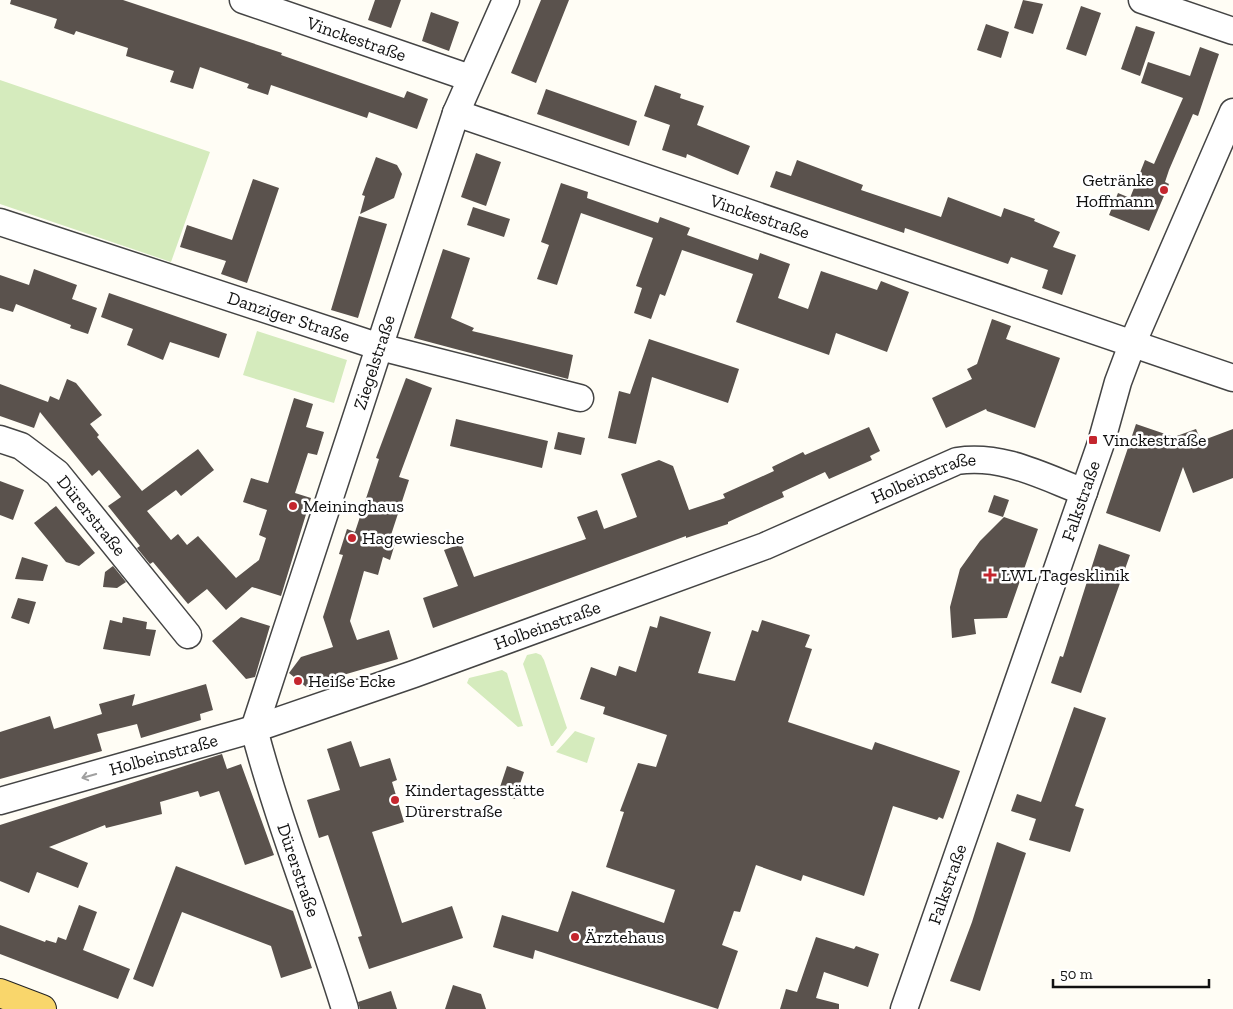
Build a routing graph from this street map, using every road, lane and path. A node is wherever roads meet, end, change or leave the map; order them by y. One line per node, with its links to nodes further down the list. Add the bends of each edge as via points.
1 (243, 0): 5 (street, Vinckestraße)
2 (506, 0): 5 (street, Ziegelstraße)
3 (1142, 0): 4 (street)
4 (1233, 30)
5 (470, 78): 7 (street, Ziegelstraße)
6 (1233, 112): 9 (street, Falkstraße)
7 (456, 113): 9 (street, Vinckestraße); 10 (street, Ziegelstraße)
8 (0, 222): 10 (street, Danziger Straße)
9 (1133, 342): 11 (street, Vinckestraße); 14 (street, Falkstraße)
10 (380, 347): 12 (street, Danziger Straße); 16 (street, Ziegelstraße)
11 (1233, 378)
12 (580, 398)
13 (0, 439): 15 (street, Dürerstraße, via 20,446 57,473)
14 (1084, 492): 16 (street, Holbeinstraße, via 1000,461 978,458 957,461 765,546); 21 (street, Falkstraße)
15 (188, 636)
16 (254, 729): 17 (street, Holbeinstraße, one-way to 17); 20 (street, Dürerstraße, via 268,781)
17 (0, 801)
18 (0, 993): 19 (main road)
19 (42, 1009)
20 (345, 1009)
21 (904, 1009)

